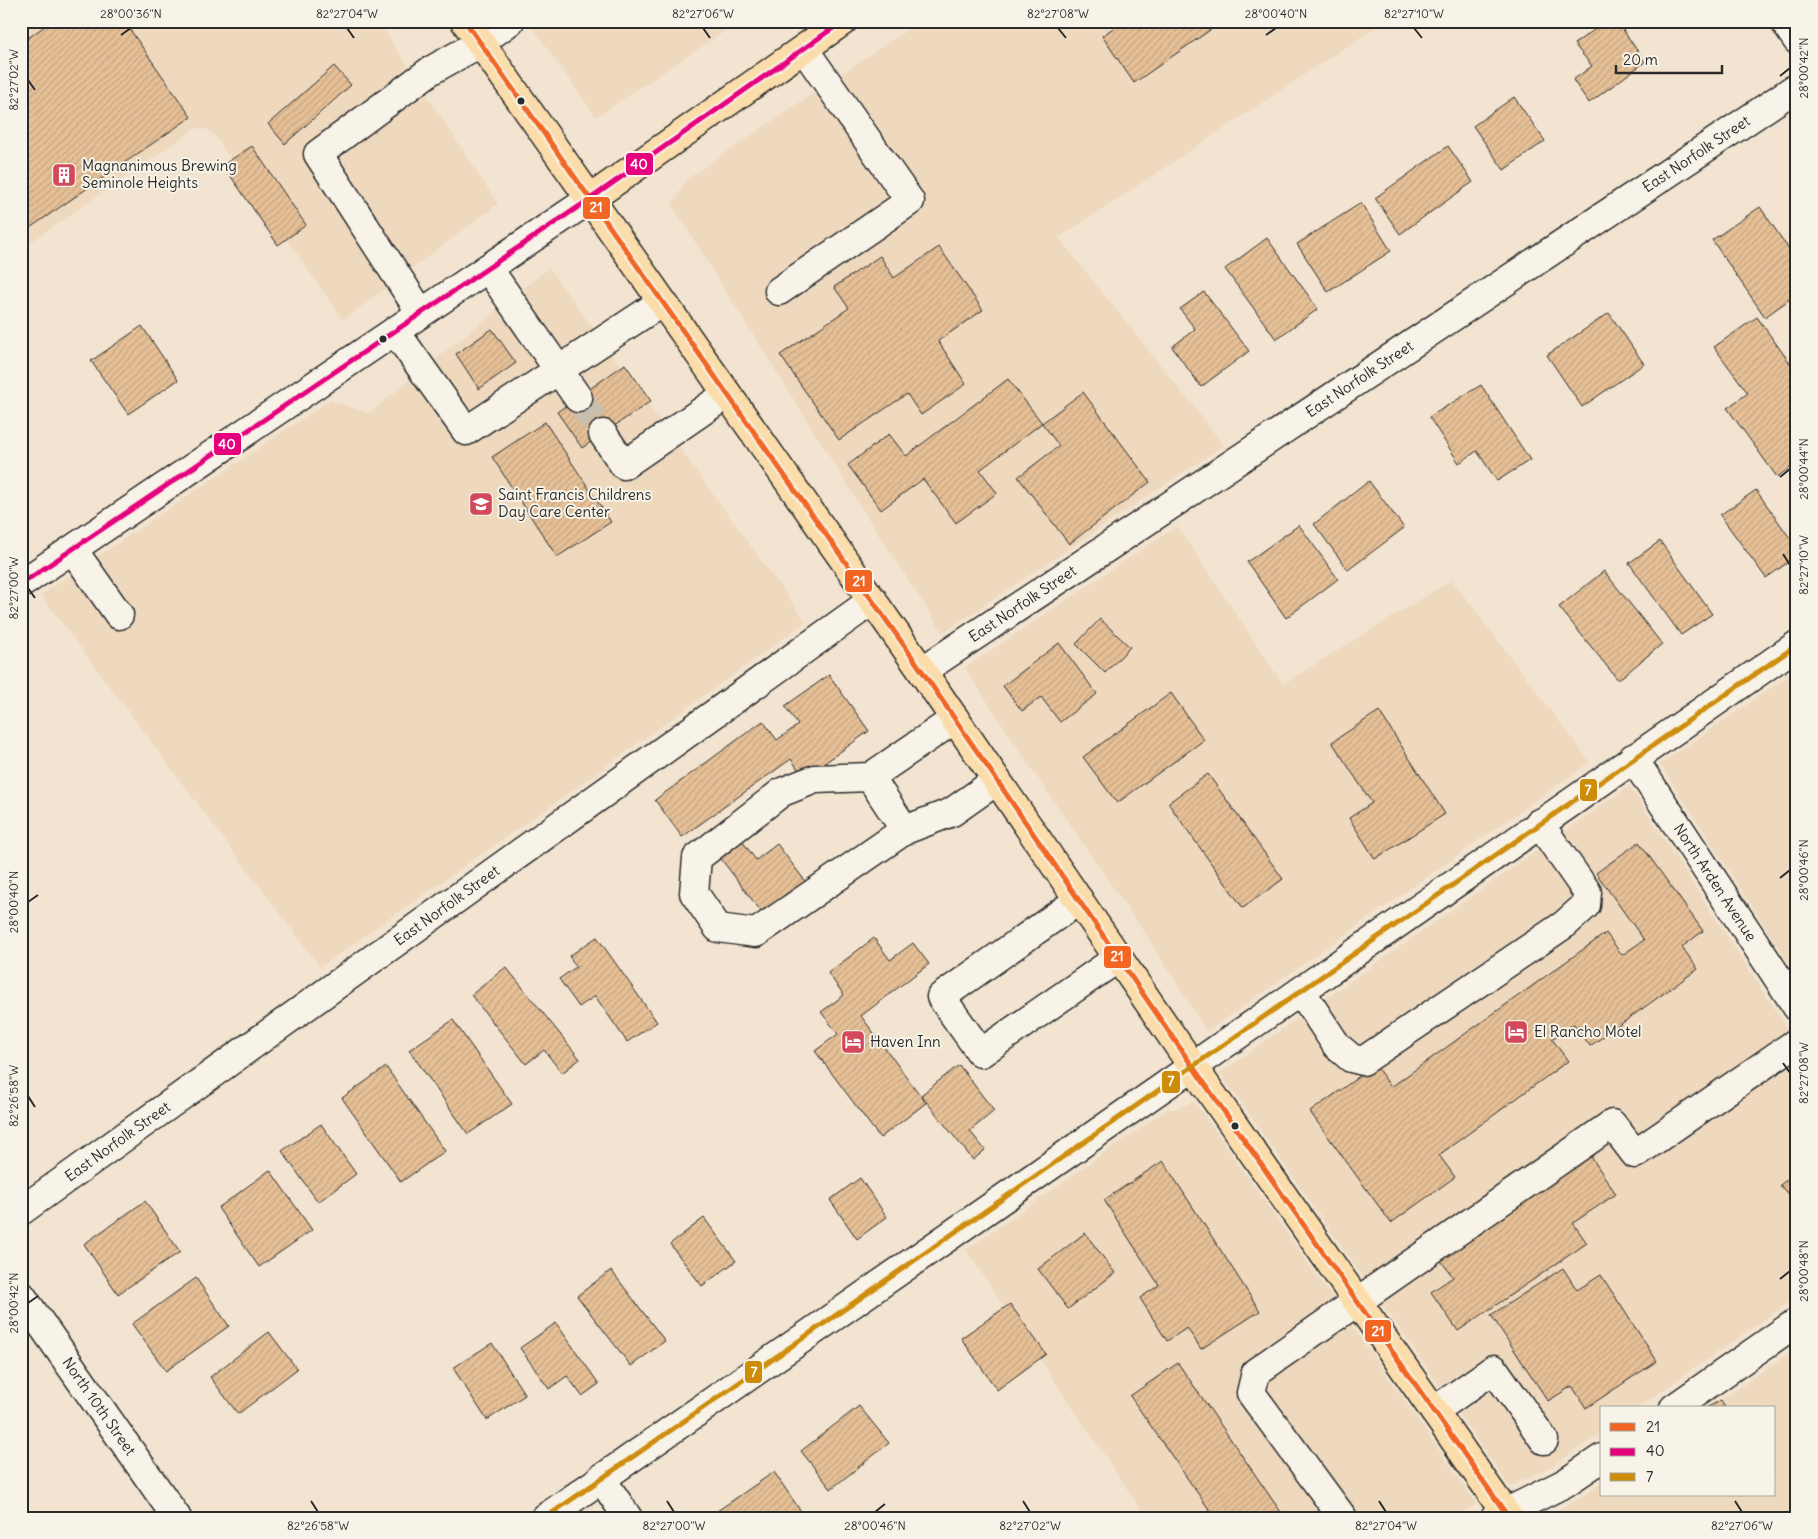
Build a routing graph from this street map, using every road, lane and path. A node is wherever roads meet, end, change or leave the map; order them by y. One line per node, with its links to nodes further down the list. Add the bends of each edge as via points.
1 (510, 21): 4 (street)
2 (843, 21): 6 (main road)
3 (1784, 21): 5 (street)
4 (473, 32): 8 (main road); 12 (street, via 430,71 318,154)
5 (1797, 40)
6 (804, 49): 8 (main road); 10 (street, via 910,200)
7 (1797, 87): 23 (street, East Norfolk Street)
8 (590, 199): 9 (street); 11 (main road)
9 (488, 268): 12 (street); 14 (street)
10 (779, 291)
11 (662, 302): 14 (street); 15 (main road)
12 (421, 314): 13 (street)
13 (395, 331): 14 (street, via 466,432); 18 (street)
14 (558, 370): 16 (street)
15 (727, 394): 17 (street, via 624,465); 20 (main road)
16 (578, 398)
17 (602, 434)
18 (73, 550): 19 (street); 21 (street)
19 (21, 584)
20 (872, 600): 23 (main road); 36 (street, East Norfolk Street)
21 (119, 615)
22 (1797, 645): 25 (street)
23 (922, 671): 24 (main road)
24 (955, 719): 26 (street); 27 (main road)
25 (1633, 758): 28 (street); 33 (street, North Arden Avenue)
26 (870, 777): 29 (street); 29 (street, via 815,779 782,792 696,858 694,893 718,928 756,933)
27 (996, 781): 29 (street, via 952,812); 30 (main road)
28 (1539, 823): 32 (street); 32 (street, via 1587,892 1586,905 1565,924 1363,1061 1351,1058 1337,1046)
29 (905, 830)
30 (1078, 900): 31 (main road); 31 (street, via 941,997 981,1053)
31 (1118, 958): 35 (main road)
32 (1301, 991): 35 (street)
33 (1797, 1007)
34 (1797, 1042): 38 (street, via 1635,1154 1612,1124)
35 (1193, 1067): 38 (main road); 44 (street)
36 (21, 1212)
37 (21, 1295): 46 (street, North 10th Street)
38 (1358, 1303): 41 (main road); 49 (street, via 1256,1372 1251,1392)
39 (1797, 1322): 40 (street)
40 (1677, 1406)
41 (1434, 1411): 42 (street, via 1494,1369); 45 (main road)
42 (1544, 1440)
43 (1600, 1459): 45 (street, via 1566,1483)
44 (601, 1478): 47 (street); 48 (street)
45 (1503, 1516)
46 (177, 1518)
47 (545, 1518)
48 (628, 1518)
49 (1343, 1518)

